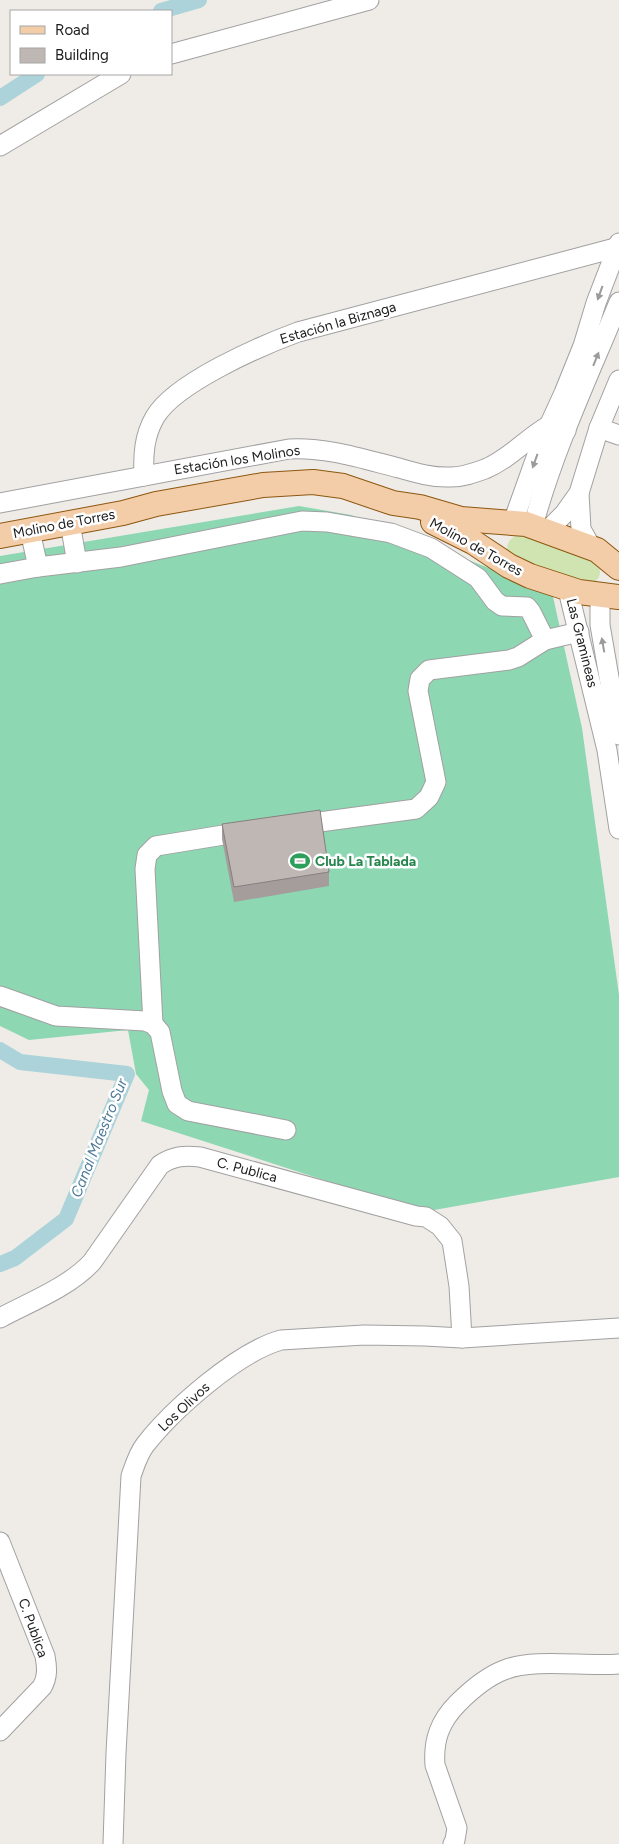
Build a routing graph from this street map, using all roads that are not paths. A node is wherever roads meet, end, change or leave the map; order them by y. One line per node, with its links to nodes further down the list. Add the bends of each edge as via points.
1 (369, 0): 2 (street)
2 (172, 54)
3 (119, 75): 4 (street)
4 (0, 146)
5 (614, 253): 9 (street, one-way to 9, via 564,393); 11 (street, Estación la Biznaga, via 298,332 249,352 192,384 162,407 150,425 144,446)
6 (619, 302): 9 (street, one-way to 6)
7 (619, 380): 8 (street)
8 (599, 428): 10 (street); 12 (street)
9 (557, 429): 11 (street, Estación los Molinos, via 533,435 500,462 453,477 420,474 341,453 303,449); 17 (street)
10 (619, 436)
11 (144, 476): 14 (street, Estación los Molinos)
12 (579, 493): 17 (street, via 564,514); 21 (street, via 581,529)
13 (393, 502): 15 (main road, Molino de Torres, via 355,489 313,482 263,485); 17 (main road, Molino de Torres, via 469,520); 23 (main road, Molino de Torres, via 463,537)
14 (0, 503)
15 (156, 504): 16 (main road, Molino de Torres); 18 (main road, Molino de Torres)
16 (70, 523): 19 (main road, Molino de Torres); 22 (street)
17 (531, 526): 21 (main road, Molino de Torres); 23 (main road, via 504,533 499,545 500,557)
18 (0, 529)
19 (30, 531): 20 (main road, Molino de Torres); 24 (street)
20 (0, 536)
21 (596, 550): 25 (main road, Molino de Torres); 28 (main road, via 606,558 610,567)
22 (77, 563): 24 (street); 30 (street, via 302,521 360,526 431,548 478,578 502,606 527,606)
23 (509, 566): 27 (main road, Molino de Torres)
24 (38, 567): 26 (street)
25 (619, 568)
26 (0, 574)
27 (568, 590): 28 (main road, Molino de Torres); 29 (street, Las Gramineas)
28 (610, 596): 31 (street, Las Gramineas, one-way to 28, via 600,604)
29 (579, 632): 30 (street); 31 (street, Las Gramineas)
30 (545, 640): 33 (street, via 509,660 429,670 420,679 418,691 436,782 429,797 416,809)
31 (603, 695): 32 (street)
32 (613, 728): 35 (street, via 608,750)
33 (281, 827)
34 (261, 829): 37 (street, via 156,846 146,855)
35 (619, 829)
36 (0, 996): 37 (street, via 56,1016)
37 (152, 1024): 38 (street, via 160,1032 177,1104 188,1111)
38 (286, 1130)
39 (0, 1318): 41 (street, C. Publica, via 72,1280 84,1270 160,1165 188,1155 408,1214 426,1216 452,1241)
40 (619, 1328): 41 (street, Los Olivos)
41 (462, 1338): 45 (street, Los Olivos, via 364,1335 281,1340 268,1344 203,1387 145,1445 131,1476 129,1494)
42 (0, 1542): 44 (street, C. Publica, via 47,1666 42,1687)
43 (619, 1664): 46 (street, via 529,1664 505,1669 475,1686 447,1715 437,1734 434,1766 457,1828)
44 (0, 1731)
45 (113, 1844)
46 (453, 1844)

